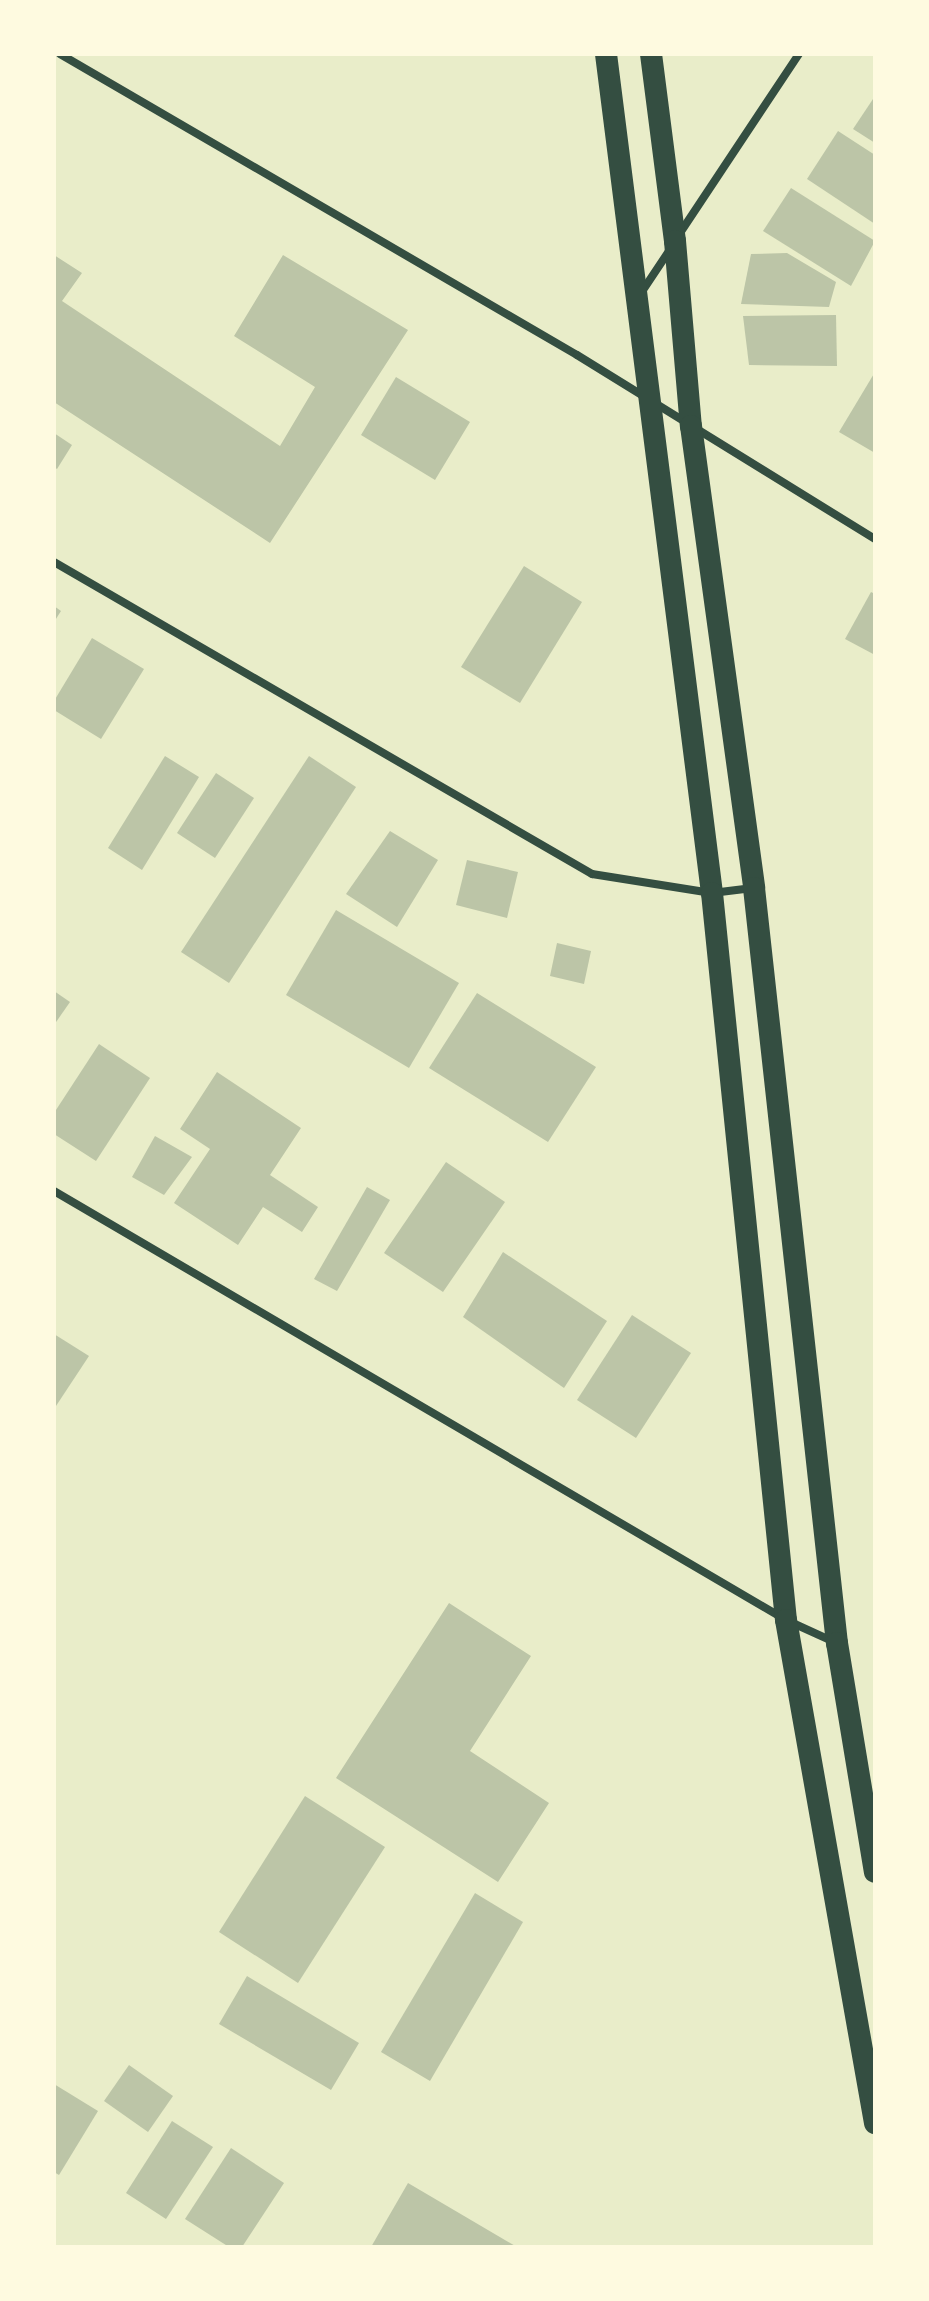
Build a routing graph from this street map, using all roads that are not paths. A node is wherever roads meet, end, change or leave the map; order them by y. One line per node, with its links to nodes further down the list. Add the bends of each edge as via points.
1 (60, 54): 7 (street)
2 (606, 54): 6 (highway)
3 (651, 54): 5 (highway)
4 (799, 54): 5 (street)
5 (675, 241): 6 (street); 8 (highway)
6 (636, 300): 7 (highway)
7 (649, 400): 8 (street); 12 (highway)
8 (691, 426): 9 (street); 11 (highway)
9 (875, 539)
10 (54, 562): 12 (street, via 592,874)
11 (754, 888): 12 (street); 15 (highway)
12 (712, 893): 14 (highway)
13 (54, 1191): 14 (street)
14 (786, 1620): 15 (street); 17 (highway)
15 (837, 1643): 16 (highway)
16 (875, 1872)
17 (875, 2123)

